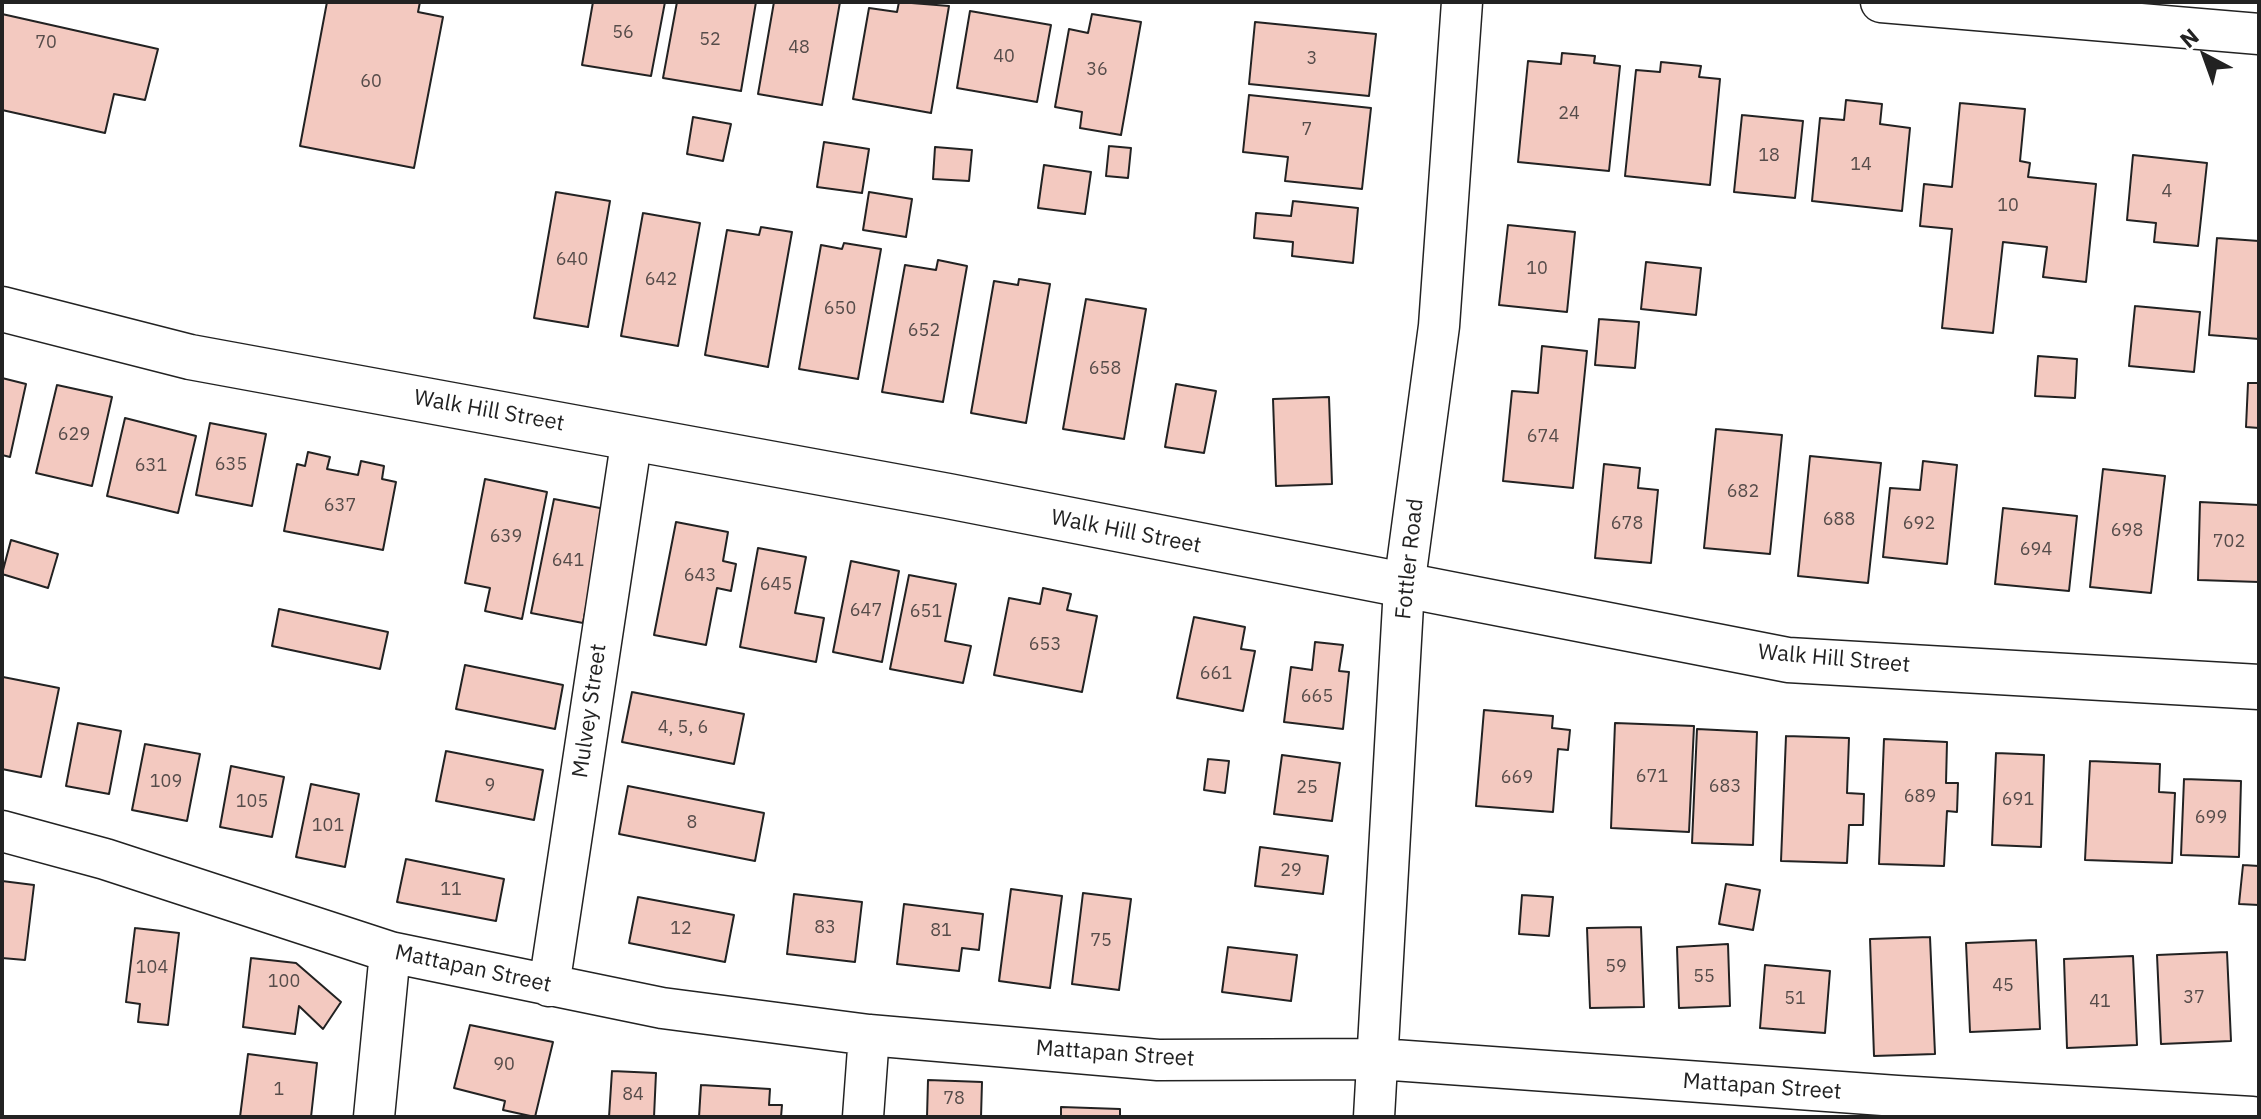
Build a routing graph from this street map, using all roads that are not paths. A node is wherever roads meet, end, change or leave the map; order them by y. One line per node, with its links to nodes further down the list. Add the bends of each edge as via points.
1 (1462, 2): 6 (street, Fottler Road, via 1439,326)
2 (1881, 2): 3 (street)
3 (2259, 34)
4 (2, 309): 5 (main road, Walk Hill Street, via 190,357)
5 (632, 437): 6 (main road, Walk Hill Street); 10 (street, Mulvey Street)
6 (1404, 587): 7 (main road, Walk Hill Street, via 1788,660); 12 (street, Fottler Road)
7 (2259, 687)
8 (2, 831): 9 (street, Mattapan Street)
9 (390, 952): 10 (street, Mattapan Street); 13 (street)
10 (549, 986): 11 (street, Mattapan Street, via 662,1008)
11 (869, 1035): 12 (street, Mattapan Street, via 1158,1060); 14 (street)
12 (1379, 1059): 15 (street, Fottler Road); 16 (street, Mattapan Street)
13 (374, 1117)
14 (863, 1117)
15 (1374, 1117)
16 (2252, 1117)

